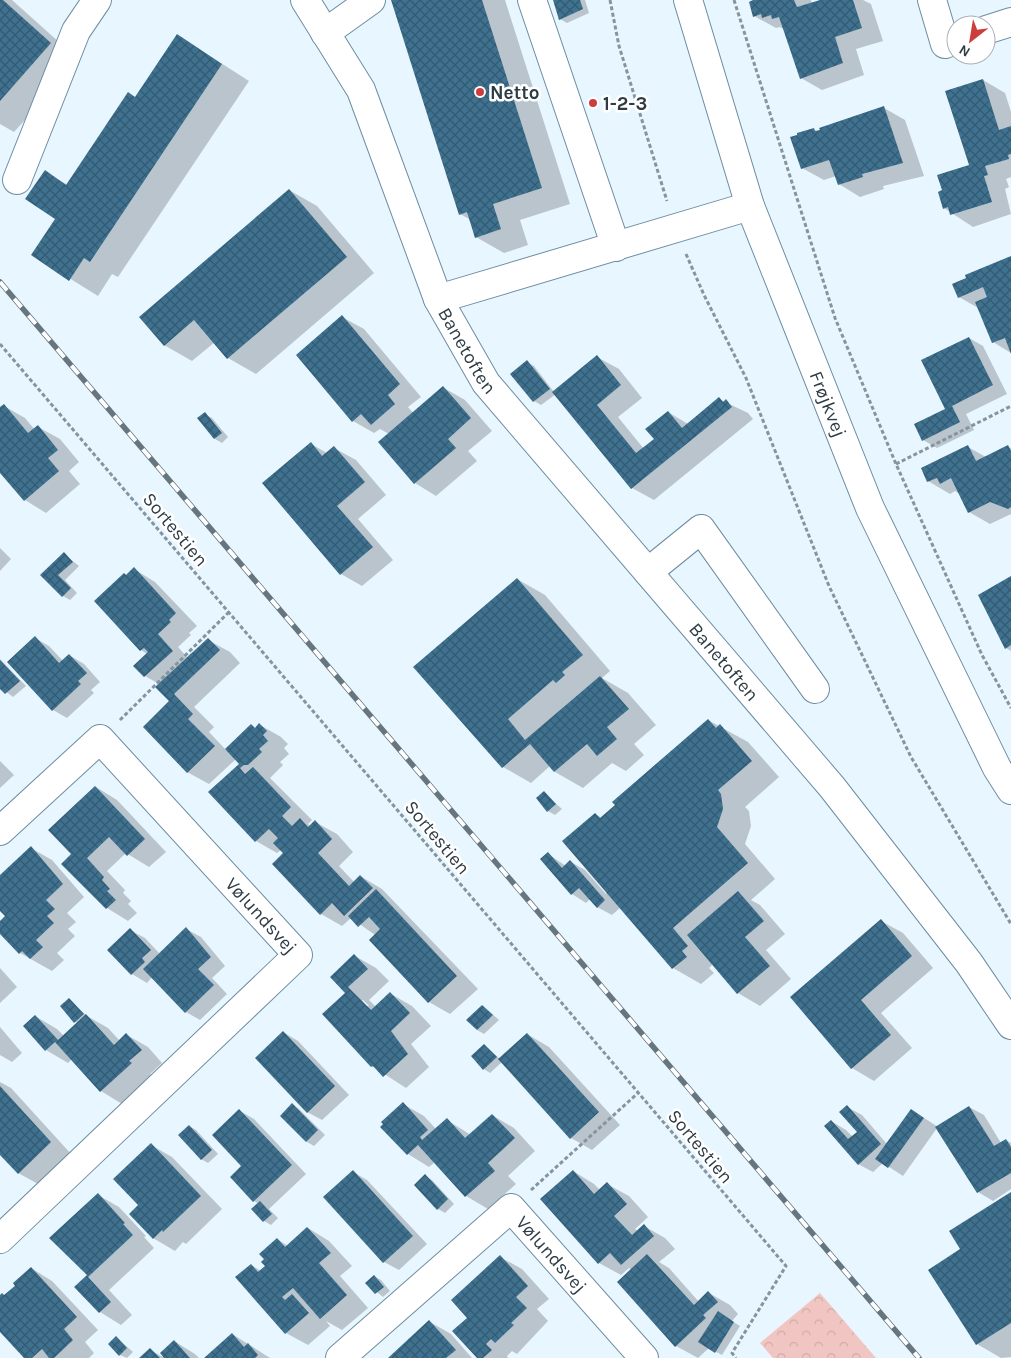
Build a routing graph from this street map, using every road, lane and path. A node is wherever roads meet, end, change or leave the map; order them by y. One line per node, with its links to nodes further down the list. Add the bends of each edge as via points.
1 (97, 0): 13 (street, via 76,31)
2 (305, 0): 11 (street, Banetoften)
3 (371, 0): 11 (street)
4 (532, 0): 16 (street)
5 (610, 0): 15 (path, via 619,46)
6 (688, 0): 14 (street, Frøjkvej)
7 (734, 0): 20 (path, via 834,318)
8 (932, 0): 12 (street)
9 (1011, 22): 10 (street)
10 (996, 27)
11 (325, 33): 17 (street, Banetoften, via 361,90)
12 (946, 44)
13 (17, 180)
14 (750, 206): 15 (street, Banetoften); 26 (street, Frøjkvej, via 870,508)
15 (676, 229): 16 (street, Banetoften); 28 (path, via 704,295 746,378 829,586 907,748)
16 (616, 247): 17 (street, Banetoften)
17 (438, 299): 21 (street, Banetoften, via 486,383)
18 (0, 344): 22 (path, Sortestien)
19 (1011, 406): 20 (path)
20 (896, 464): 24 (path, via 982,655)
21 (648, 572): 23 (street, via 701,529); 29 (street, Banetoften, via 832,787 969,963)
22 (229, 612): 25 (path); 30 (path, Sortestien)
23 (815, 689)
24 (1011, 708)
25 (100, 739): 27 (street); 32 (street, Vølundsvej, via 298,955)
26 (1011, 790)
27 (0, 831)
28 (1011, 924)
29 (1011, 1025)
30 (638, 1093): 31 (path); 35 (path, Sortestien, via 786,1266 732,1353)
31 (511, 1208): 33 (street, Vølundsvej); 34 (street, Vølundsvej)
32 (0, 1239)
33 (340, 1358)
34 (644, 1358)
35 (736, 1358)

